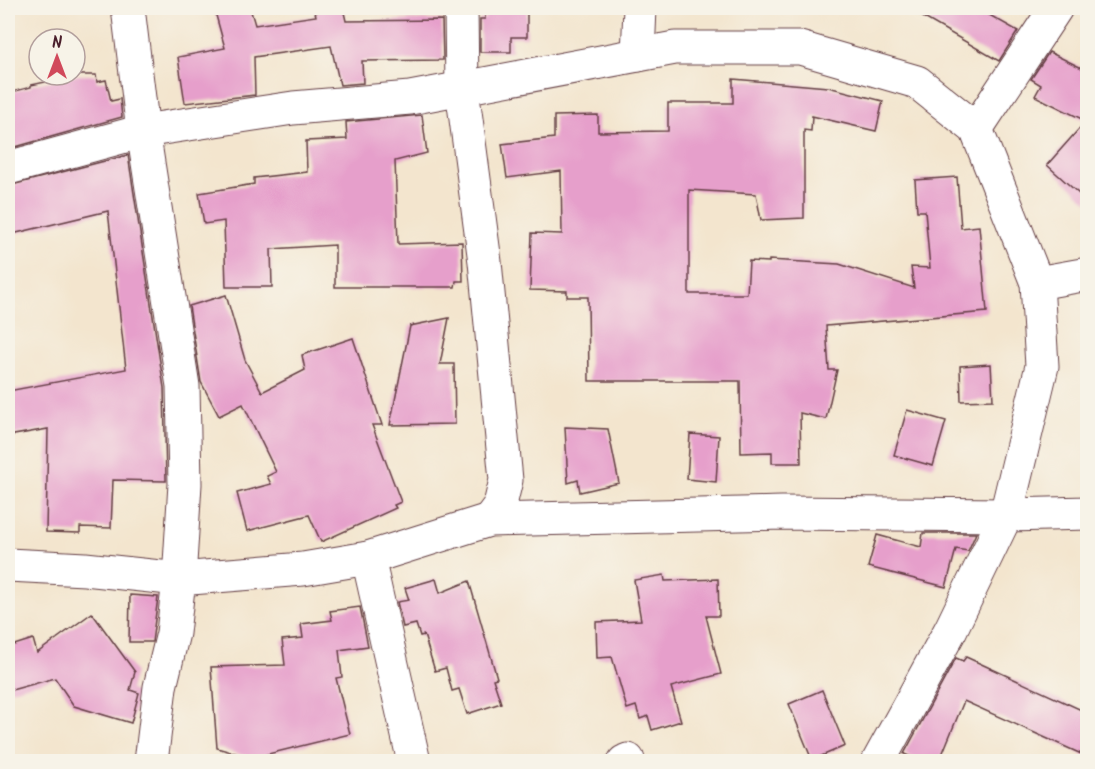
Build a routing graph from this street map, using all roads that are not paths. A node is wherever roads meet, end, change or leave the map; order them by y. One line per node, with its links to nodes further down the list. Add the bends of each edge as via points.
1 (128, 8): 8 (street)
2 (461, 8): 6 (street)
3 (640, 8): 5 (street)
4 (1056, 8): 7 (street)
5 (638, 55): 6 (street); 7 (street, via 675,48 800,48 917,82)
6 (462, 89): 8 (street, via 410,98 293,108); 14 (street, via 485,262 506,480 500,505)
7 (976, 129): 11 (street)
8 (143, 132): 9 (street); 17 (street, via 183,386 185,484)
9 (8, 168)
10 (1088, 274): 11 (street)
11 (1037, 283): 13 (street, via 1042,366)
12 (1088, 513): 13 (street)
13 (1006, 515): 14 (street, via 782,513); 20 (street, via 951,629)
14 (489, 520): 15 (street)
15 (368, 558): 17 (street, via 303,569); 19 (street)
16 (8, 565): 17 (street)
17 (179, 579): 18 (street)
18 (151, 762)
19 (414, 762)
20 (878, 762)

